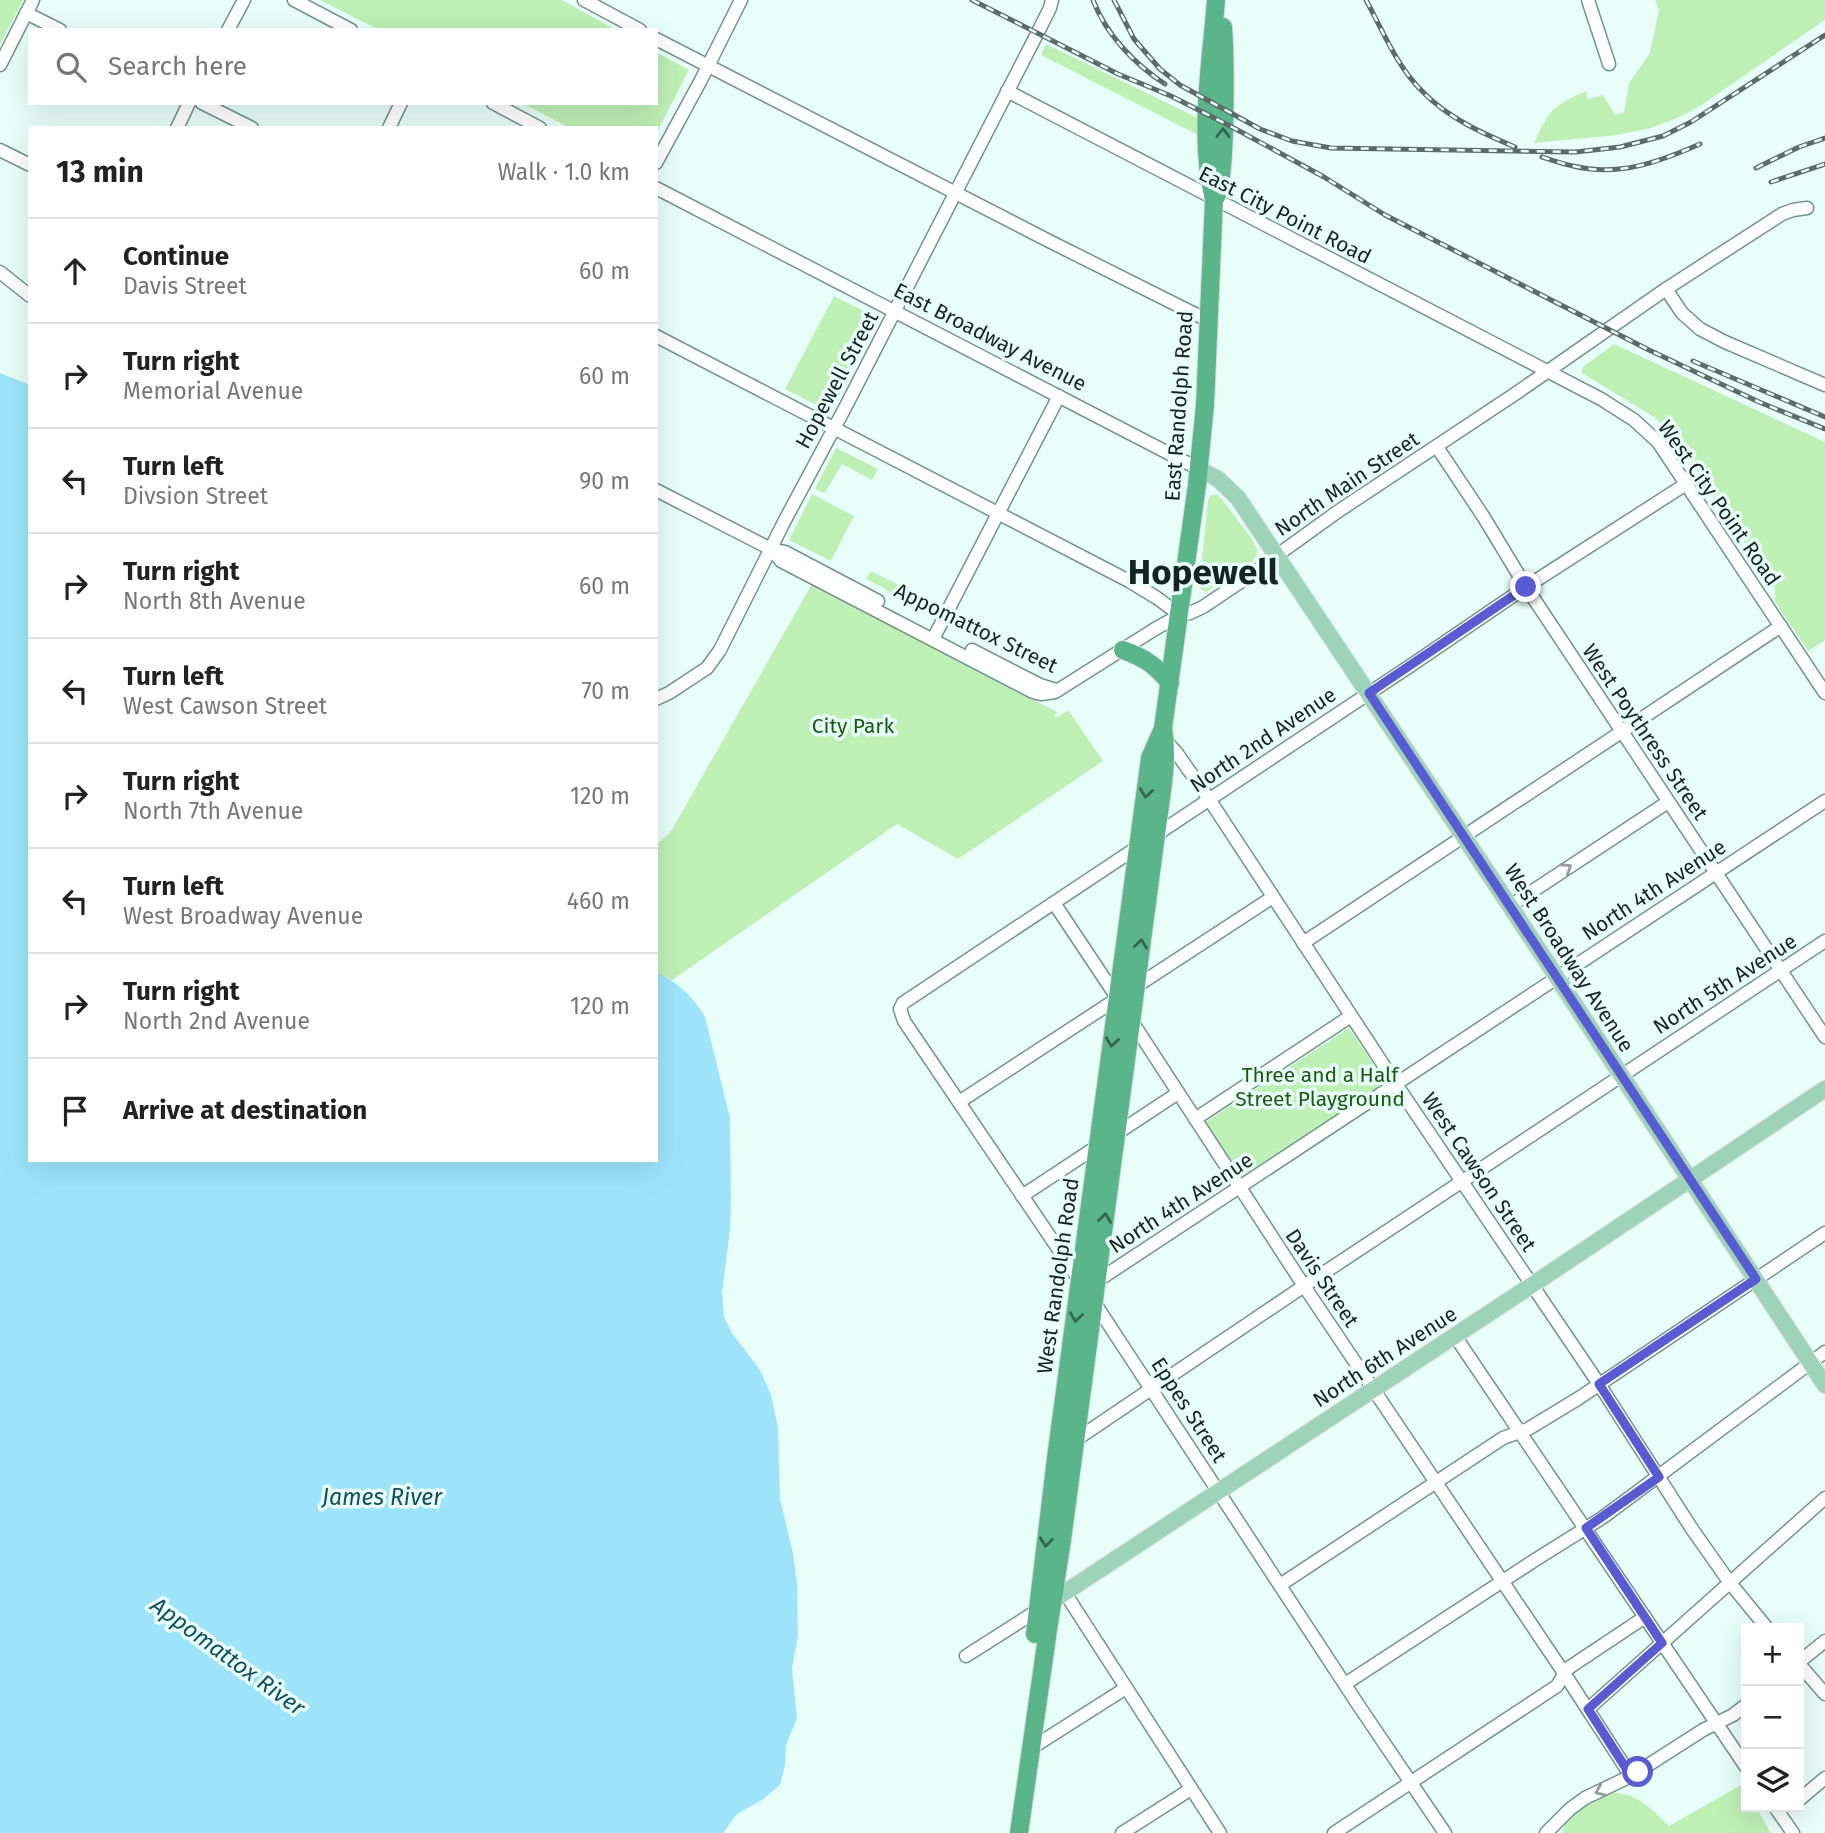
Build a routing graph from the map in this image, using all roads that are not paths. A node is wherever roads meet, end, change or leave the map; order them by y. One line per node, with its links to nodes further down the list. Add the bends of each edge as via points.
1 (33, 0): 9 (street)
2 (244, 0): 11 (street)
3 (294, 0): 12 (street)
4 (584, 0): 13 (street)
5 (741, 0): 17 (street)
6 (1052, 0): 18 (street, Hopewell Street)
7 (1218, 0): 32 (highway, East Randolph Road, via 1207,122 1208,176)
8 (1588, 0): 15 (street)
9 (26, 13): 10 (street); 16 (street)
10 (56, 28)
11 (230, 28)
12 (347, 28)
13 (636, 28)
14 (658, 39): 17 (street)
15 (1609, 64)
16 (0, 65)
17 (708, 66): 28 (street); 31 (street)
18 (1007, 91): 31 (street, Hopewell Street); 32 (street, East City Point Road)
19 (189, 105): 23 (street)
20 (206, 105): 24 (street)
21 (400, 105): 25 (street)
22 (497, 105): 26 (street)
23 (178, 126)
24 (247, 126)
25 (391, 126)
26 (536, 126)
27 (0, 150): 29 (street)
28 (658, 159)
29 (28, 164)
30 (658, 189): 37 (street, East Broadway Avenue)
31 (956, 193): 37 (street, Hopewell Street); 38 (street)
32 (1214, 200): 38 (highway, East Randolph Road); 40 (street, East City Point Road)
33 (1807, 208): 35 (street, North Main Street, via 1782,214)
34 (0, 272): 36 (street)
35 (1666, 289): 40 (street, North Main Street); 41 (street, via 1700,330)
36 (28, 294)
37 (895, 311): 42 (street, East Broadway Avenue); 43 (street, Hopewell Street)
38 (1209, 321): 45 (highway, East Randolph Road)
39 (658, 337): 43 (street)
40 (1546, 371): 44 (street, North Main Street); 46 (street, West City Point Road, via 1634,419 1658,442)
41 (1825, 386)
42 (1059, 396): 45 (street, East Broadway Avenue); 48 (street)
43 (834, 428): 48 (street); 49 (street, Hopewell Street)
44 (1437, 447): 50 (street, North Main Street); 51 (street, West Poythress Street)
45 (1199, 469): 50 (main road, East Broadway Avenue, via 1238,498); 52 (highway, East Randolph Road)
46 (1686, 484): 51 (street, North 2nd Avenue); 53 (street, West City Point Road)
47 (658, 492): 49 (street, Appomattox Street)
48 (997, 513): 52 (street, via 1129,581); 54 (street)
49 (771, 549): 54 (street, Appomattox Street, via 785,552); 60 (street, Hopewell Street, via 707,668)
50 (1276, 556): 52 (street, North Main Street, via 1203,607); 58 (main road, West Broadway Avenue)
51 (1526, 587): 58 (street, North 2nd Avenue); 61 (street, West Poythress Street)
52 (1180, 615): 55 (street, North Main Street); 56 (highway, West Randolph Road)
53 (1781, 626): 59 (street, West City Point Road); 61 (street)
54 (935, 635): 57 (street, Appomattox Street, via 1033,692)
55 (1123, 650): 56 (highway, via 1142,656); 57 (street, North Main Street)
56 (1170, 683): 62 (highway, West Randolph Road)
57 (1059, 690)
58 (1369, 693): 63 (street, North 2nd Avenue); 67 (main road, West Broadway Avenue)
59 (1825, 693)
60 (658, 698)
61 (1622, 732): 65 (street, West Poythress Street); 67 (street)
62 (1162, 735): 63 (street, West Cawson Street); 66 (highway, West Randolph Road); 68 (highway, West Randolph Road, one-way to 68, via 1150,758)
63 (1209, 799): 66 (street, North 2nd Avenue); 70 (street, West Cawson Street)
64 (1825, 800): 69 (street, North 4th Avenue)
65 (1668, 802): 69 (street, West Poythress Street); 72 (street, one-way to 65)
66 (1156, 835): 68 (street, North 2nd Avenue); 77 (highway, West Randolph Road, one-way to 66)
67 (1463, 836): 72 (main road, West Broadway Avenue); 74 (street)
68 (1138, 847): 71 (street, North 2nd Avenue); 78 (highway, West Randolph Road)
69 (1715, 872): 75 (street, West Poythress Street); 76 (street, North 4th Avenue)
70 (1273, 897): 74 (street, West Cawson Street); 77 (street)
71 (1054, 903): 78 (street, Davis Street); 86 (street, North 2nd Avenue, via 900,1009)
72 (1510, 906): 76 (main road, West Broadway Avenue)
73 (1825, 941): 75 (street, North 5th Avenue)
74 (1303, 943): 79 (street, West Cawson Street)
75 (1781, 970): 81 (street, West Poythress Street); 82 (street, North 5th Avenue)
76 (1557, 977): 82 (main road, West Broadway Avenue); 83 (street, North 4th Avenue)
77 (1135, 987): 78 (street); 80 (highway, West Randolph Road)
78 (1118, 998): 80 (street, Davis Street); 86 (street); 89 (highway, West Randolph Road, one-way to 89)
79 (1351, 1016): 83 (street, West Cawson Street); 87 (street)
80 (1131, 1020): 85 (street, Davis Street); 88 (highway, West Randolph Road)
81 (1825, 1037)
82 (1622, 1075): 90 (main road, West Broadway Avenue); 91 (street, North 5th Avenue)
83 (1396, 1084): 91 (street, West Cawson Street); 92 (street, North 4th Avenue)
84 (1825, 1089): 90 (main road, North 6th Avenue)
85 (1178, 1093): 87 (street, Davis Street); 88 (street)
86 (959, 1102): 93 (street)
87 (1195, 1119): 92 (street, Davis Street)
88 (1116, 1135): 89 (street); 96 (highway, West Randolph Road, one-way to 88)
89 (1098, 1147): 93 (street); 96 (highway, West Randolph Road)
90 (1690, 1180): 95 (main road, West Broadway Avenue); 97 (main road, North 6th Avenue)
91 (1462, 1181): 97 (street, West Cawson Street); 98 (street, North 5th Avenue)
92 (1240, 1187): 96 (street, North 4th Avenue); 98 (street, Davis Street)
93 (1022, 1196): 96 (street)
94 (1825, 1233): 95 (street)
95 (1756, 1279): 102 (main road, West Broadway Avenue); 103 (street)
96 (1088, 1281): 99 (highway, West Randolph Road); 109 (highway, West Randolph Road, one-way to 109)
97 (1532, 1285): 100 (main road, North 6th Avenue); 103 (street, West Cawson Street)
98 (1304, 1286): 105 (street, North 5th Avenue); 106 (street, Davis Street)
99 (1094, 1302): 105 (street, Eppes Street); 108 (highway, West Randolph Road)
100 (1455, 1336): 106 (main road, North 6th Avenue); 107 (street)
101 (1825, 1352): 102 (street)
102 (1810, 1363): 104 (main road, West Broadway Avenue); 110 (street)
103 (1599, 1384): 107 (street); 110 (street, West Cawson Street)
104 (1825, 1385)
105 (1152, 1388): 108 (street, North 5th Avenue); 112 (street, Eppes Street)
106 (1374, 1390): 111 (street, Davis Street); 112 (main road, North 6th Avenue)
107 (1520, 1432): 111 (street, via 1503,1437); 114 (street)
108 (1076, 1438): 109 (street, North 5th Avenue); 118 (highway, West Randolph Road)
109 (1056, 1458): 118 (highway, West Randolph Road, one-way to 118)
110 (1659, 1477): 114 (street); 116 (street, West Cawson Street)
111 (1435, 1482): 115 (street, Davis Street); 117 (street)
112 (1219, 1492): 117 (street, Eppes Street); 118 (main road, North 6th Avenue)
113 (1825, 1498): 116 (street)
114 (1586, 1528): 115 (street); 119 (street)
115 (1503, 1581): 126 (street, Davis Street); 127 (street)
116 (1730, 1583): 120 (street, West Cawson Street); 122 (street)
117 (1280, 1585): 127 (street, Eppes Street)
118 (1052, 1602): 123 (street, North 6th Avenue); 128 (street); 133 (highway, West Randolph Road); 141 (highway, West Randolph Road)
119 (1644, 1617): 122 (street); 126 (street)
120 (1763, 1623)
121 (1825, 1641): 124 (street)
122 (1662, 1643): 130 (street); 132 (street)
123 (966, 1656)
124 (1804, 1659)
125 (1804, 1669): 129 (street)
126 (1564, 1673): 130 (street, Davis Street); 137 (street, via 1557,1686)
127 (1345, 1684): 137 (street, Eppes Street)
128 (1126, 1688): 133 (street); 138 (street)
129 (1825, 1694)
130 (1588, 1709): 135 (street, Davis Street)
131 (1741, 1709): 132 (street)
132 (1716, 1724): 134 (street); 135 (street)
133 (1030, 1749): 142 (highway, West Randolph Road)
134 (1741, 1760)
135 (1631, 1776): 147 (street, one-way to 147, via 1585,1798)
136 (1825, 1779): 139 (street)
137 (1411, 1782): 145 (street); 146 (street, Eppes Street)
138 (1191, 1789): 143 (street); 144 (street)
139 (1804, 1797)
140 (1783, 1812): 148 (street)
141 (1007, 1833)
142 (1019, 1833)
143 (1122, 1833)
144 (1220, 1833)
145 (1334, 1833)
146 (1446, 1833)
147 (1546, 1833)
148 (1793, 1833)

